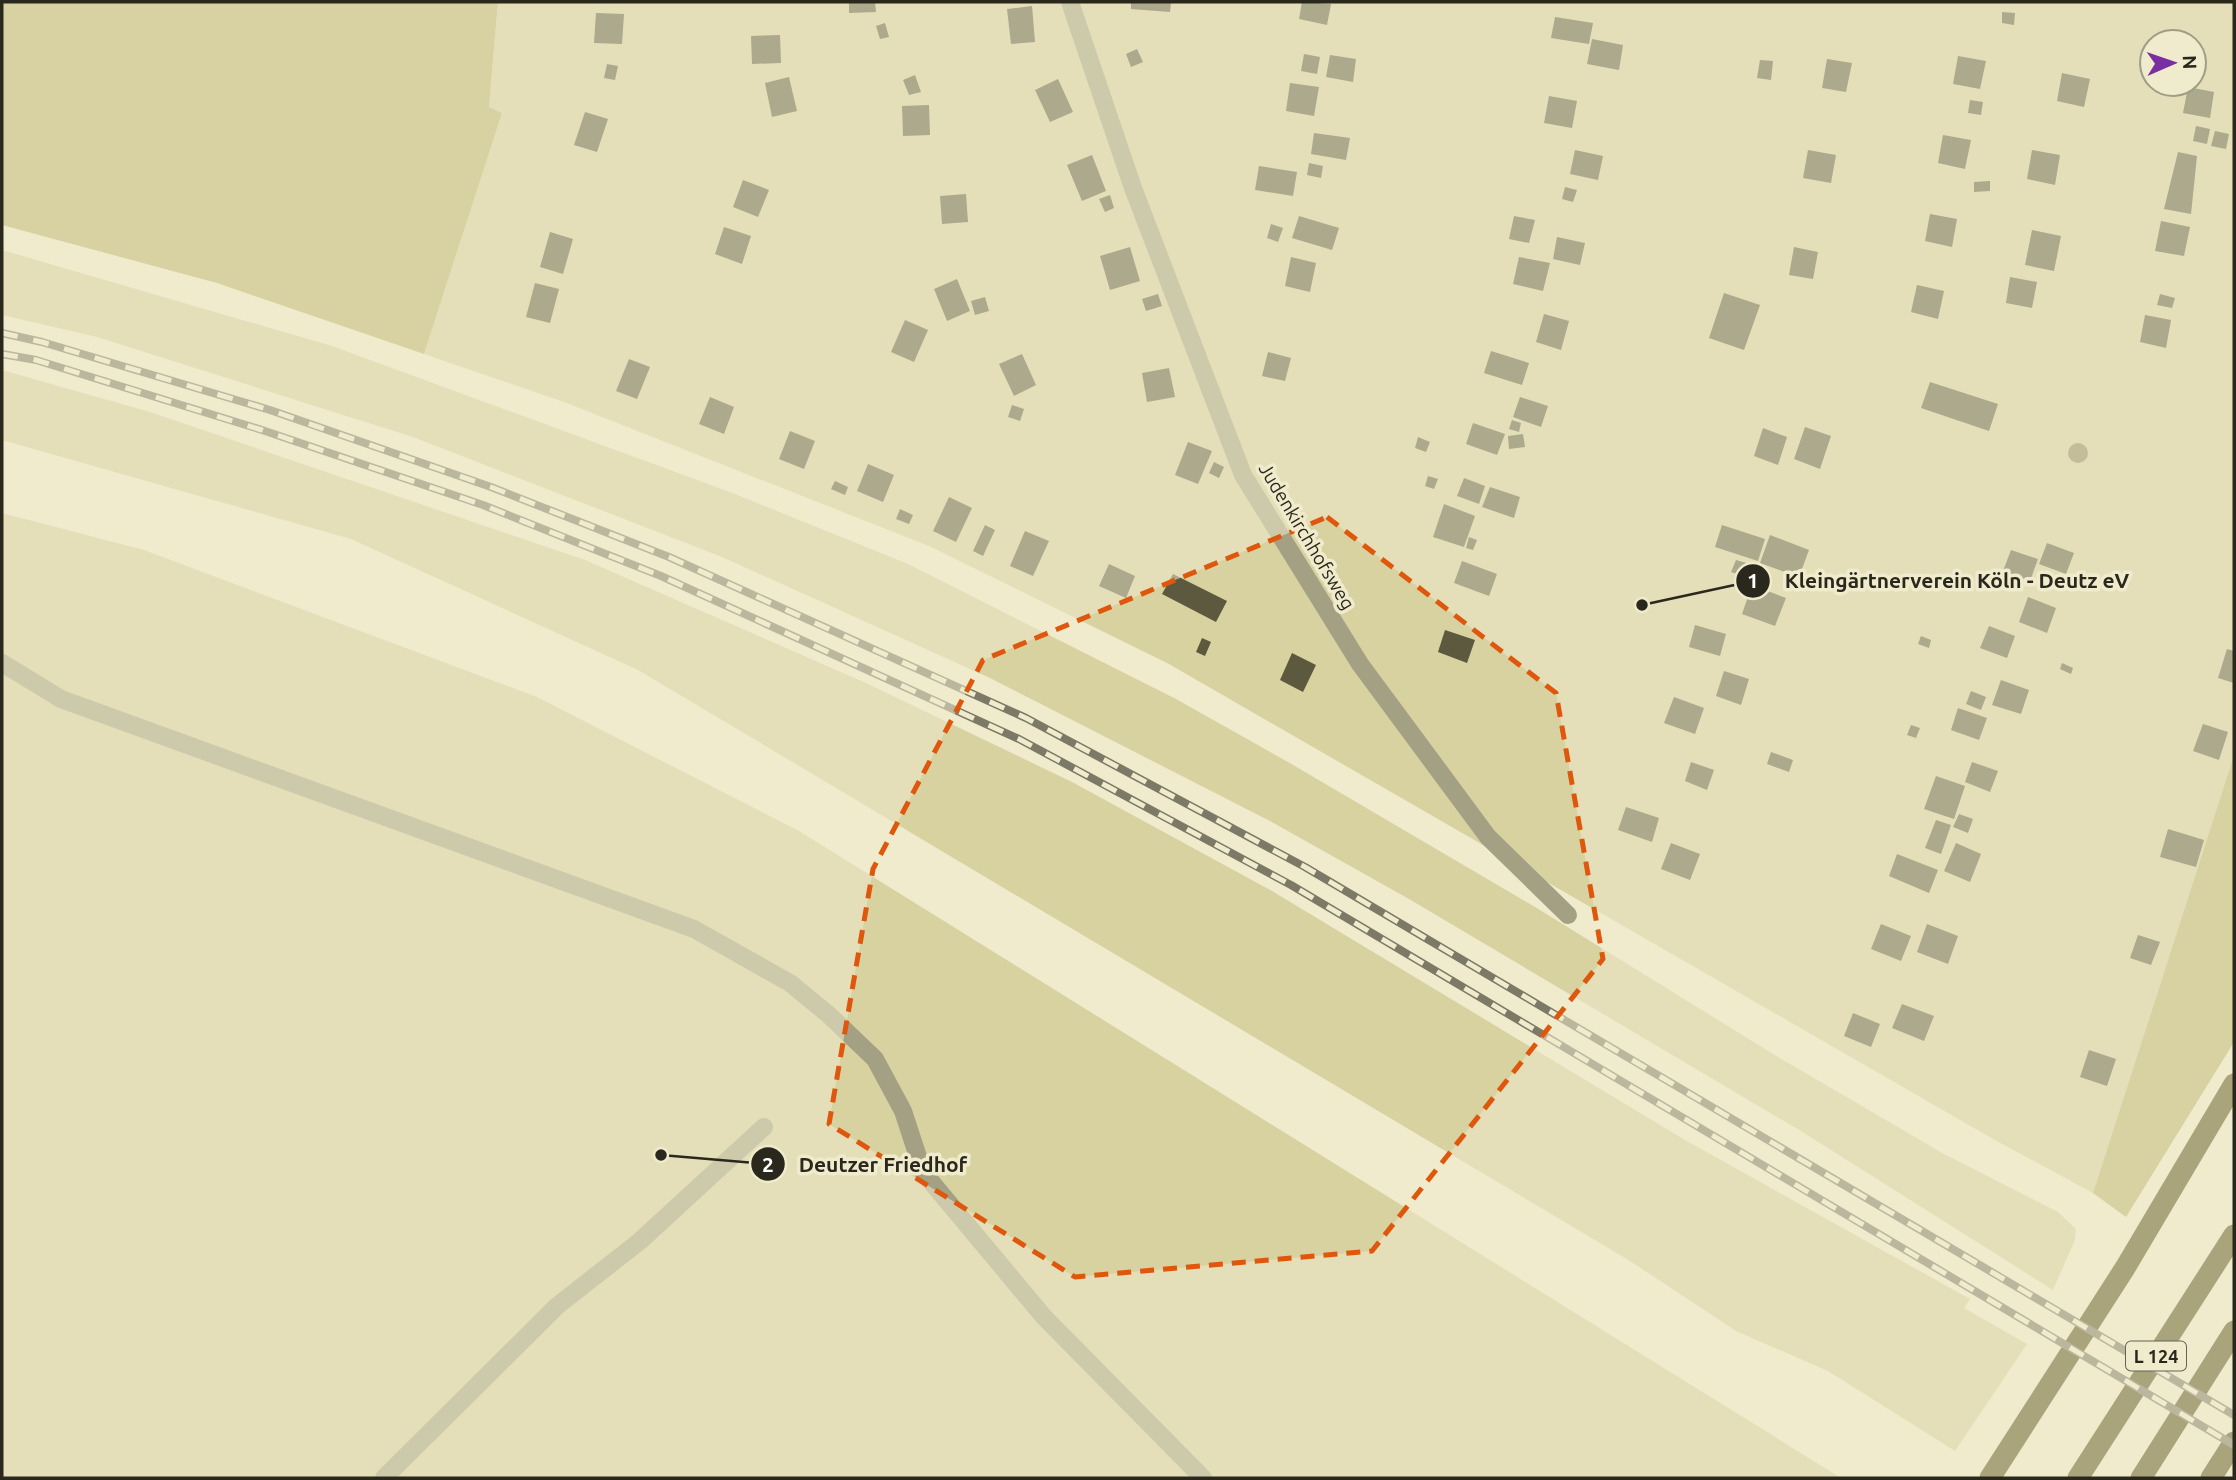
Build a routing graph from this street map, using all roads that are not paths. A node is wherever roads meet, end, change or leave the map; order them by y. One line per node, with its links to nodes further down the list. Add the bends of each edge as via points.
1 (1070, 2): 3 (lane, Judenkirchhofsweg, via 1133,188 1243,475 1360,664 1488,837)
2 (2, 663): 10 (lane, via 61,699 694,929 790,983 875,1059 904,1111 923,1172 1035,1307)
3 (1568, 915)
4 (2234, 1084): 11 (highway, via 2125,1268)
5 (764, 1127): 9 (lane, via 640,1241 557,1306)
6 (2234, 1235): 12 (highway, L 124)
7 (2234, 1331): 13 (highway, L 124)
8 (2234, 1442): 14 (highway)
9 (384, 1478)
10 (1203, 1478)
11 (1990, 1478)
12 (2078, 1478)
13 (2141, 1478)
14 (2211, 1478)

